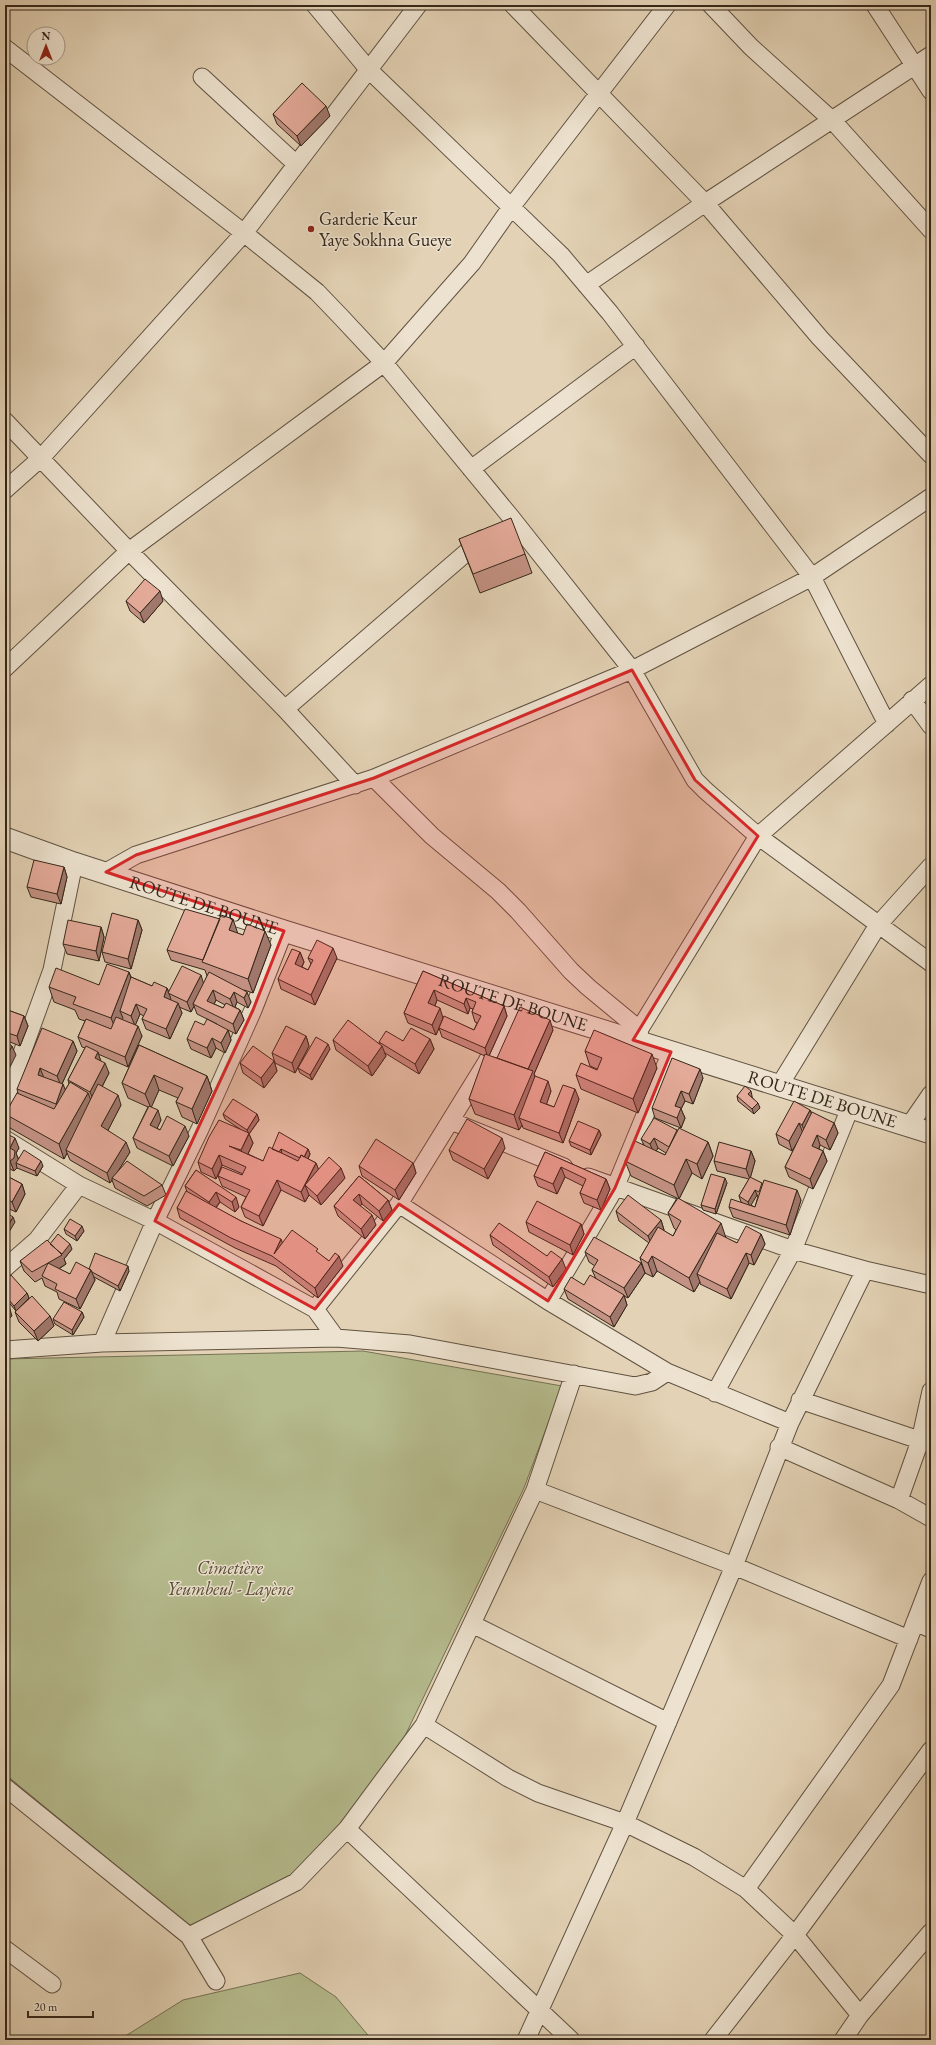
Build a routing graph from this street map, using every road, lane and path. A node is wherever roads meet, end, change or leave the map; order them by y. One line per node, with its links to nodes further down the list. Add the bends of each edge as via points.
1 (315, 5): 10 (street)
2 (418, 5): 10 (street)
3 (513, 5): 13 (street)
4 (667, 5): 13 (street)
5 (711, 5): 14 (street, via 751,47)
6 (875, 5): 9 (street)
7 (5, 48): 19 (street)
8 (931, 55): 9 (street)
9 (915, 66): 12 (street); 14 (street)
10 (368, 69): 15 (street); 17 (street)
11 (202, 77): 15 (street)
12 (931, 91)
13 (599, 95): 16 (street); 17 (street)
14 (833, 121): 16 (street); 18 (street)
15 (296, 164): 19 (street)
16 (705, 203): 20 (street); 24 (street, via 820,338)
17 (512, 206): 20 (street, via 561,255); 22 (street, via 472,263)
18 (931, 230)
19 (244, 233): 22 (street, via 317,292); 25 (street)
20 (586, 285): 21 (street)
21 (636, 346): 26 (street); 31 (street)
22 (384, 363): 26 (street); 30 (street)
23 (5, 421): 25 (street)
24 (931, 455)
25 (41, 458): 27 (street); 30 (street)
26 (471, 469): 29 (street)
27 (5, 490)
28 (931, 497): 31 (street)
29 (500, 524): 33 (street); 36 (street)
30 (129, 551): 32 (street); 36 (street)
31 (812, 577): 33 (street); 37 (street)
32 (5, 668)
33 (632, 670): 39 (street); 41 (street, via 695,780)
34 (931, 684): 35 (street)
35 (912, 700): 37 (street); 38 (street)
36 (285, 709): 40 (street)
37 (887, 724): 41 (street)
38 (931, 726)
39 (374, 778): 40 (street); 50 (street, via 432,836 498,891 576,977)
40 (355, 785): 45 (street, via 136,855)
41 (758, 836): 46 (street); 50 (street)
42 (5, 838): 43 (street, ROUTE DE BOUNE)
43 (74, 863): 45 (street, ROUTE DE BOUNE); 54 (street, via 52,970)
44 (931, 866): 46 (street)
45 (106, 872): 47 (street, ROUTE DE BOUNE)
46 (878, 924): 48 (street); 52 (street)
47 (284, 931): 49 (street, ROUTE DE BOUNE); 63 (street, via 253,1010)
48 (931, 963)
49 (518, 1004): 50 (street, ROUTE DE BOUNE); 56 (street)
50 (637, 1035): 51 (street, ROUTE DE BOUNE)
51 (671, 1052): 52 (street, ROUTE DE BOUNE); 61 (street)
52 (779, 1086): 55 (street, ROUTE DE BOUNE)
53 (931, 1094): 57 (street)
54 (5, 1100)
55 (850, 1108): 57 (street, ROUTE DE BOUNE); 64 (street)
56 (451, 1121): 61 (street); 62 (street)
57 (909, 1126): 58 (street, ROUTE DE BOUNE)
58 (931, 1133)
59 (5, 1139): 60 (street)
60 (79, 1185): 63 (street); 65 (street, via 37,1240)
61 (615, 1188): 64 (street); 68 (street)
62 (399, 1204): 68 (street); 69 (street)
63 (155, 1221): 69 (street); 71 (street)
64 (793, 1250): 66 (street); 76 (street)
65 (5, 1268)
66 (864, 1270): 67 (street); 77 (street)
67 (931, 1285)
68 (548, 1301): 73 (street)
69 (315, 1309): 70 (street)
70 (336, 1338): 71 (street); 74 (street, via 410,1344)
71 (102, 1343): 72 (street)
72 (5, 1350)
73 (667, 1372): 74 (street, via 652,1382 635,1386); 76 (street)
74 (574, 1374): 81 (street)
75 (931, 1391): 79 (street)
76 (715, 1393): 78 (street)
77 (800, 1400): 78 (street); 79 (street)
78 (790, 1423): 80 (street)
79 (925, 1442): 82 (street)
80 (779, 1447): 82 (street); 84 (street)
81 (535, 1490): 84 (street); 87 (street)
82 (899, 1500): 83 (street)
83 (931, 1518)
84 (734, 1566): 89 (street); 90 (street)
85 (931, 1581): 86 (street)
86 (915, 1622): 88 (street); 89 (street)
87 (472, 1624): 90 (street); 91 (street)
88 (931, 1629)
89 (909, 1639): 96 (street, via 891,1685)
90 (668, 1722): 94 (street)
91 (424, 1725): 94 (street, via 508,1778 532,1790); 95 (street)
92 (931, 1750): 98 (street)
93 (5, 1787): 99 (street)
94 (625, 1823): 96 (street, via 694,1857); 103 (street)
95 (347, 1829): 99 (street, via 296,1882); 103 (street)
96 (746, 1889): 98 (street)
97 (931, 1932): 104 (street)
98 (794, 1935): 104 (street); 107 (street)
99 (188, 1936): 101 (street)
100 (7, 1956): 102 (street)
101 (216, 1981)
102 (52, 1984)
103 (541, 2011): 105 (street); 106 (street)
104 (860, 2015): 108 (street)
105 (526, 2040)
106 (571, 2040)
107 (713, 2040)
108 (843, 2040)

